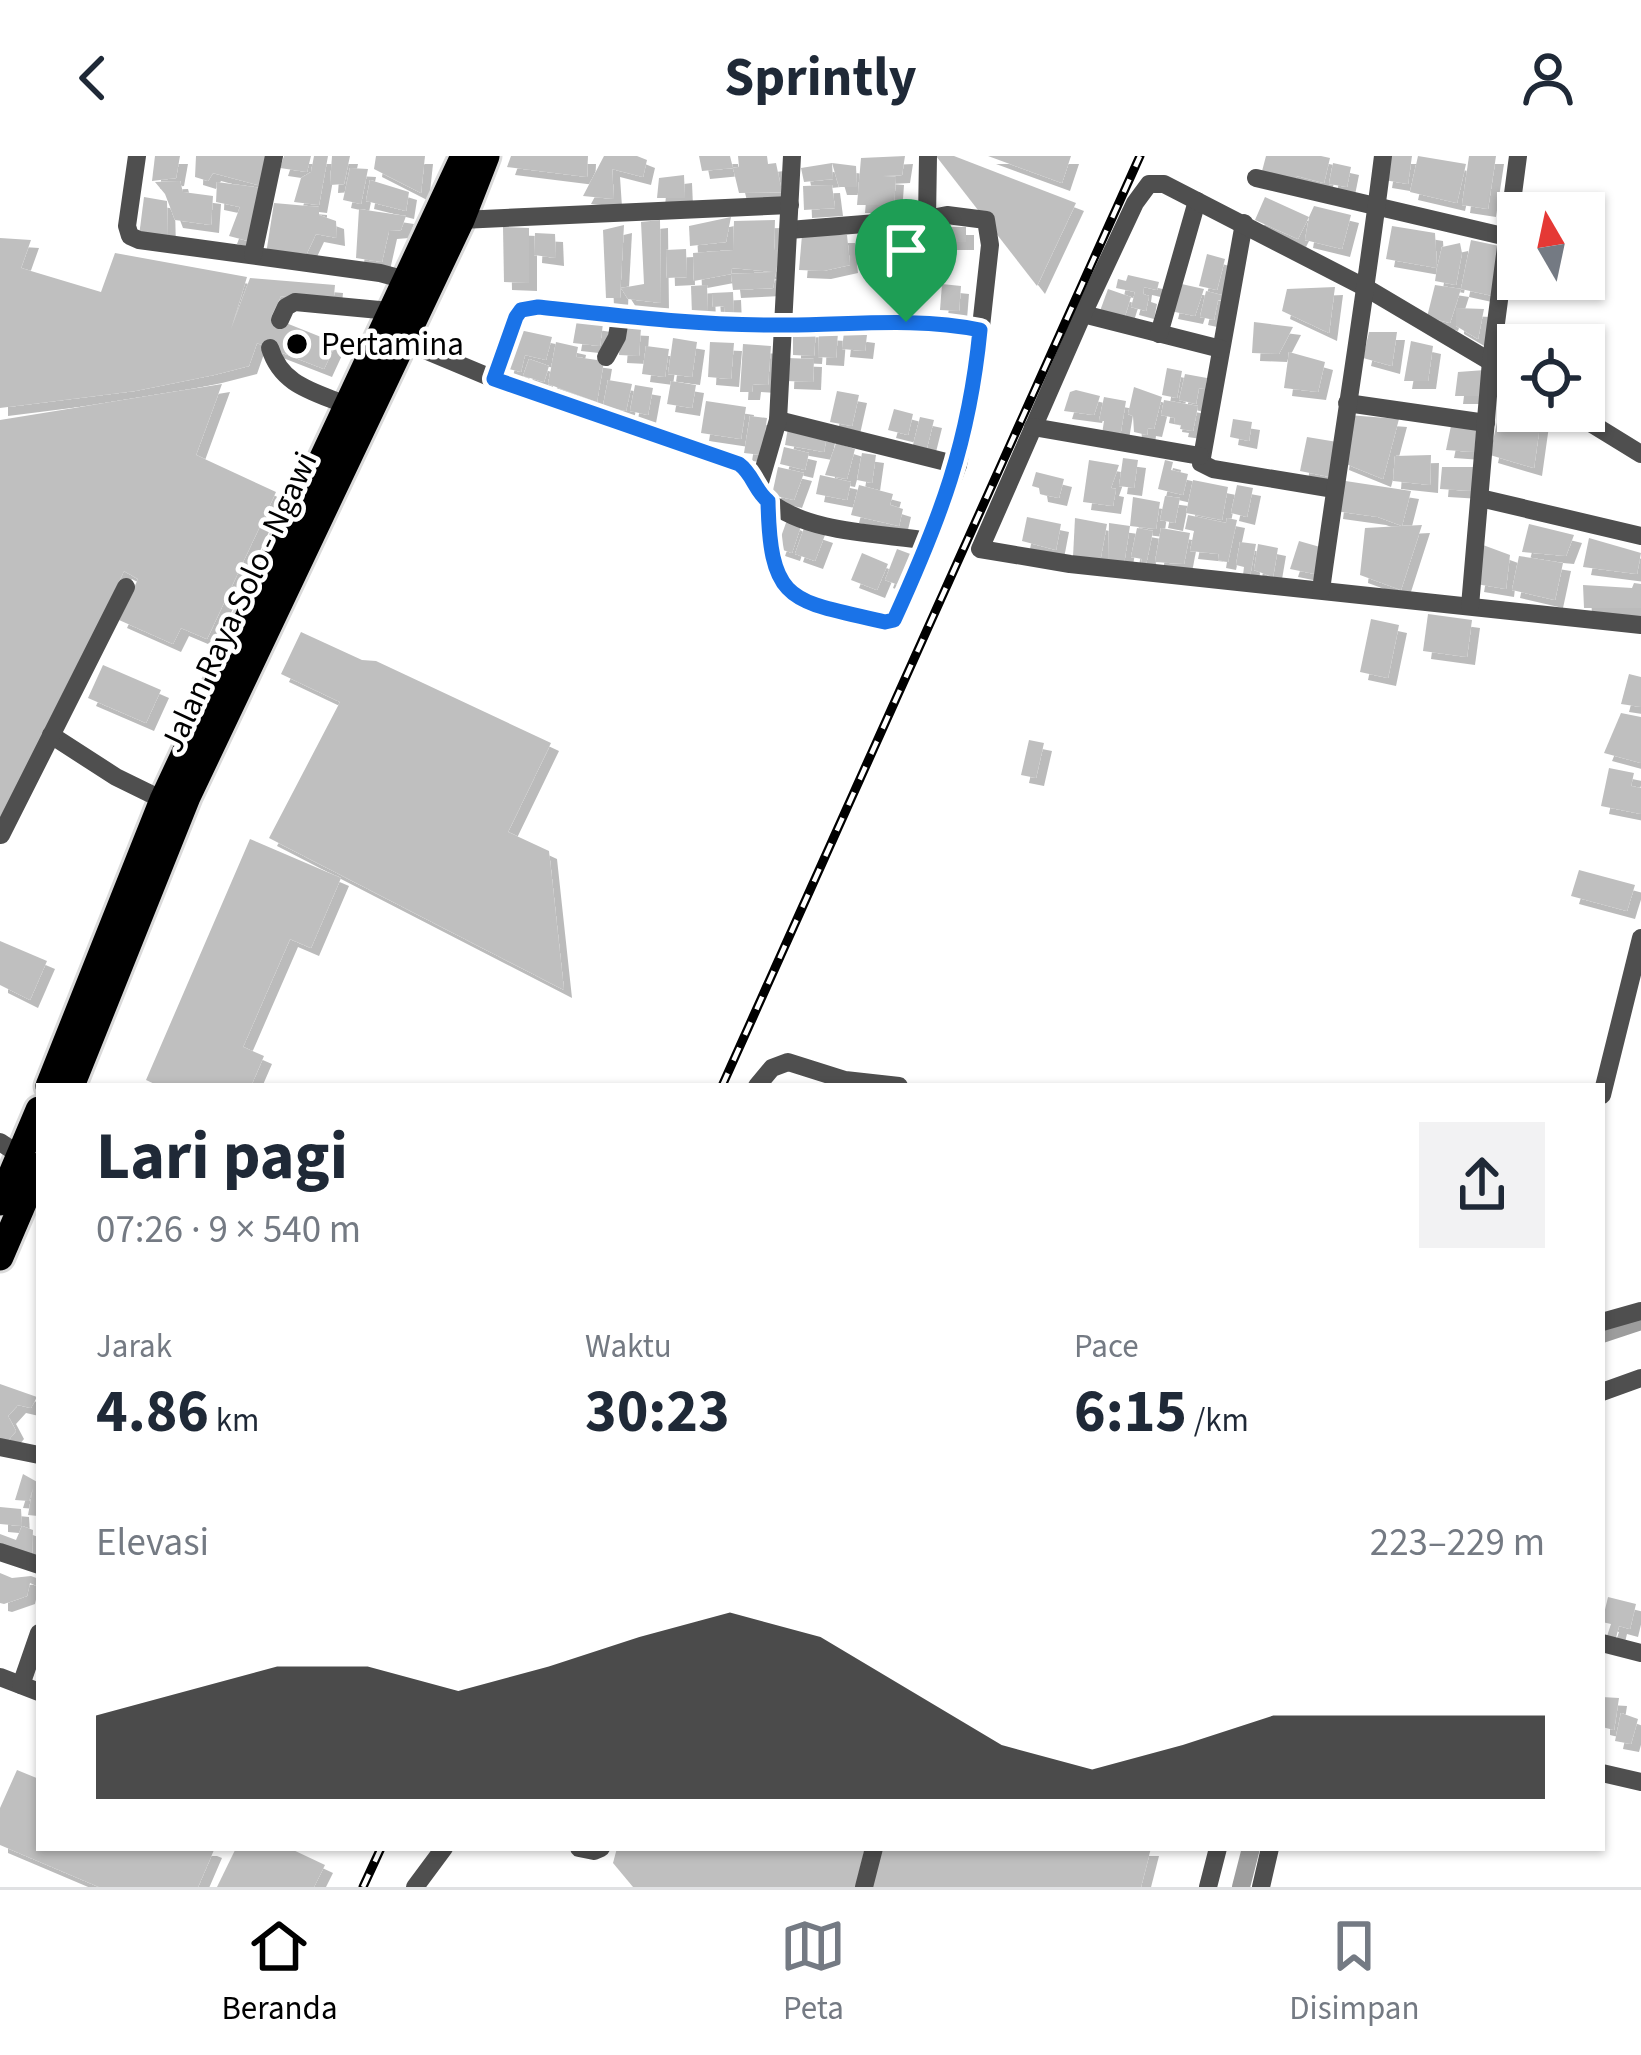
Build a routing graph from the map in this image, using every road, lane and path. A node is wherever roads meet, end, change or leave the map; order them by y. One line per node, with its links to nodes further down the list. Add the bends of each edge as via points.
1 (137, 156): 19 (street, via 130,236)
2 (274, 156): 19 (street)
3 (464, 156): 20 (highway, Jalan Raya Solo - Ngawi)
4 (486, 156): 15 (highway, Jalan Raya Solo - Ngawi)
5 (792, 156): 12 (street)
6 (928, 156): 14 (street)
7 (1383, 156): 13 (street)
8 (1517, 156): 10 (street)
9 (1256, 178): 13 (street)
10 (1513, 192)
11 (1198, 201): 16 (street); 24 (street, via 1164,184 1145,188); 29 (street)
12 (790, 205): 15 (street); 17 (street)
13 (1376, 209): 18 (street); 21 (street)
14 (927, 219): 17 (street); 28 (street, via 989,224)
15 (461, 220): 30 (highway, Jalan Raya Solo - Ngawi)
16 (1244, 224): 21 (street); 32 (street)
17 (789, 230): 27 (street)
18 (1497, 236)
19 (254, 255): 20 (street)
20 (406, 280): 23 (highway, Jalan Raya Solo - Ngawi)
21 (1368, 289): 34 (street); 37 (street)
22 (1498, 300): 34 (street)
23 (390, 311): 26 (street, via 296,302); 38 (highway, Jalan Raya Solo - Ngawi)
24 (1083, 314): 29 (street); 41 (street)
25 (620, 317): 27 (street); 33 (street); 36 (street, via 521,310)
26 (280, 320)
27 (782, 325): 28 (street, via 906,322); 39 (street)
28 (980, 330): 45 (street)
29 (1159, 334): 32 (street)
30 (403, 341): 36 (street); 38 (highway, Jalan Raya Solo - Ngawi)
31 (269, 347): 38 (street, via 290,381)
32 (1221, 349): 44 (street)
33 (606, 356)
34 (1490, 361): 35 (street); 40 (street)
35 (1497, 365)
36 (494, 379): 47 (street, via 721,455 752,473)
37 (1347, 403): 40 (street); 46 (street)
38 (358, 410): 56 (highway, Jalan Raya Solo - Ngawi); 60 (highway, Jalan Raya Solo - Ngawi, via 158,863)
39 (778, 420): 45 (street); 47 (street)
40 (1486, 422): 48 (street)
41 (1033, 427): 44 (street); 52 (street, via 980,549)
42 (1605, 432): 43 (street)
43 (1641, 454)
44 (1200, 456): 46 (street, via 1206,467)
45 (958, 465): 50 (street)
46 (1334, 489): 52 (street)
47 (763, 495): 50 (street, via 788,514); 50 (street, via 782,584 826,608 894,620)
48 (1480, 498): 49 (street); 53 (street)
49 (1641, 536)
50 (930, 541)
51 (126, 587): 55 (street)
52 (1322, 590): 53 (street)
53 (1470, 606): 54 (street)
54 (1641, 625)
55 (51, 735): 56 (street); 57 (street)
56 (163, 800): 59 (highway, Jalan Raya Solo - Ngawi)
57 (1, 835)
58 (1641, 938): 63 (street)
59 (51, 1083)
60 (72, 1083)
61 (760, 1083): 62 (street, via 788,1063)
62 (872, 1083)
63 (1605, 1083)
64 (36, 1123): 65 (highway)
65 (19, 1154): 66 (highway); 67 (highway)
66 (0, 1202)
67 (0, 1257)
68 (1641, 1311): 69 (street)
69 (1605, 1321)
70 (1641, 1378): 71 (street)
71 (1605, 1391)
72 (0, 1447): 73 (street)
73 (36, 1454)
74 (0, 1552): 75 (street)
75 (36, 1564)
76 (1605, 1644): 78 (street)
77 (36, 1652): 80 (street)
78 (1641, 1653)
79 (0, 1676): 80 (street)
80 (30, 1689)
81 (1605, 1774): 82 (street)
82 (1641, 1782)
83 (442, 1851): 87 (street)
84 (873, 1851): 88 (street)
85 (1217, 1851): 89 (street)
86 (1269, 1851): 90 (street)
87 (415, 1887)
88 (864, 1887)
89 (1208, 1887)
90 (1261, 1887)

